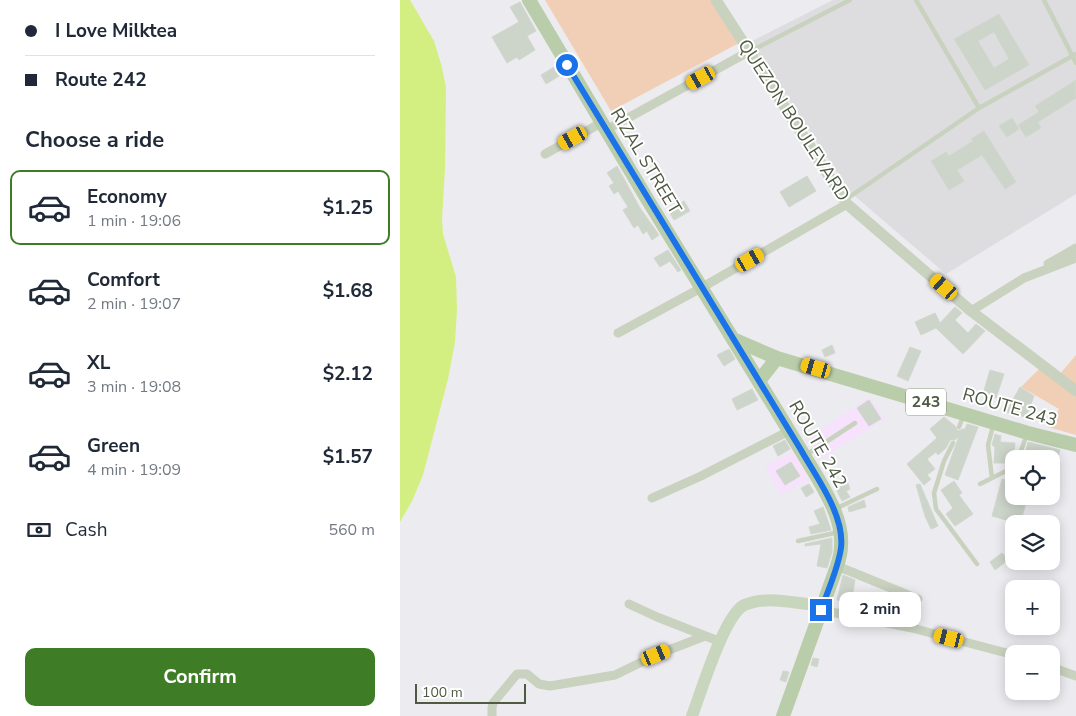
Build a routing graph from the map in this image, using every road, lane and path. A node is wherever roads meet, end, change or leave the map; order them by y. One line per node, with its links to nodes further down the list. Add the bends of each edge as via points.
1 (529, 0): 10 (main road, RIZAL STREET)
2 (716, 0): 6 (street, QUEZON BOULEVARD)
3 (850, 0): 6 (lane)
4 (916, 0): 9 (lane)
5 (1044, 0): 7 (lane)
6 (748, 52): 10 (street); 12 (street, QUEZON BOULEVARD)
7 (1074, 55): 8 (lane); 9 (lane)
8 (1076, 62)
9 (980, 108): 12 (lane)
10 (604, 126): 11 (street); 16 (main road, RIZAL STREET)
11 (545, 154)
12 (846, 202): 16 (street); 17 (street, QUEZON BOULEVARD)
13 (1076, 248): 15 (street)
14 (1076, 258): 15 (street)
15 (1024, 278): 17 (street)
16 (701, 288): 18 (street); 19 (main road, RIZAL STREET)
17 (971, 311): 22 (street, QUEZON BOULEVARD)
18 (618, 333)
19 (735, 340): 20 (main road, ROUTE 243 / 243); 21 (main road, ROUTE 242)
20 (777, 358): 21 (main road); 23 (main road, ROUTE 243 / 243)
21 (759, 381): 27 (main road, ROUTE 242)
22 (1076, 391)
23 (964, 413): 24 (main road, ROUTE 243 / 243); 26 (lane)
24 (994, 422): 28 (main road, ROUTE 243 / 243); 34 (lane, via 988,445)
25 (855, 423): 32 (lane)
26 (959, 427)
27 (789, 431): 32 (main road, ROUTE 242); 37 (street)
28 (1028, 433): 30 (main road, ROUTE 243 / 243); 31 (lane)
29 (953, 443): 41 (lane, via 934,493 936,509)
30 (1076, 445)
31 (1021, 450)
32 (805, 456): 38 (main road, ROUTE 242)
33 (1005, 472): 34 (lane)
34 (992, 478): 35 (lane)
35 (980, 484)
36 (877, 489): 38 (lane)
37 (652, 498)
38 (834, 510): 39 (main road, ROUTE 242)
39 (840, 532): 40 (lane); 42 (main road, ROUTE 242)
40 (798, 540)
41 (977, 564)
42 (837, 566): 43 (street); 45 (main road, ROUTE 242)
43 (918, 599)
44 (629, 604): 46 (street)
45 (822, 608): 47 (main road, via 765,601 749,603 741,607); 48 (street); 53 (main road, ROUTE 242)
46 (705, 636): 47 (street); 51 (street, via 615,675 550,686 539,684 526,674 517,674 493,703)
47 (721, 642): 52 (main road)
48 (1005, 653)
49 (1060, 670): 50 (street)
50 (1076, 676)
51 (492, 716)
52 (692, 716)
53 (784, 716)

